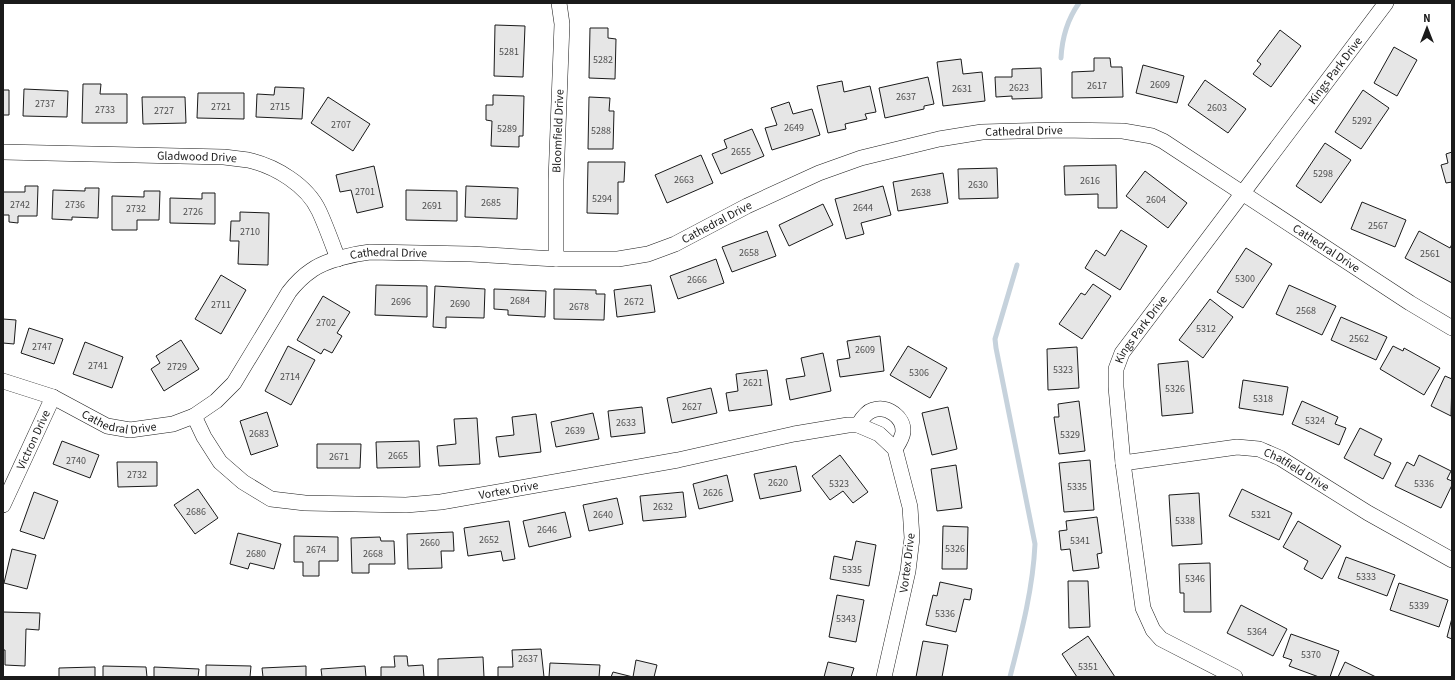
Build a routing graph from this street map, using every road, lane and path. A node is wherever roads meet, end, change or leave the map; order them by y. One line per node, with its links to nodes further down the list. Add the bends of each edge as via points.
1 (559, 3): 6 (street, Bloomfield Drive, via 562,24 556,180)
2 (1387, 4): 4 (street, Kings Park Drive)
3 (3, 152): 5 (street, Gladwood Drive, via 224,156 250,160 284,175 304,190 318,209)
4 (1243, 194): 6 (street, Cathedral Drive, via 1152,136 1123,131 982,132 932,140 861,158 819,173 747,206 675,244 648,254 618,259); 7 (street, Cathedral Drive, via 1403,299); 13 (street, Kings Park Drive, via 1122,353 1116,369 1116,387)
5 (338, 259): 6 (street, Cathedral Drive, via 355,254 384,252); 10 (street, Cathedral Drive, via 313,269 300,279 289,292 234,383 216,401)
6 (556, 259)
7 (1452, 328)
8 (3, 381): 9 (street, Cathedral Drive)
9 (53, 396): 10 (street, Cathedral Drive, via 106,426 130,430 173,424); 14 (street, Victron Drive)
10 (194, 416): 11 (street, Vortex Drive, via 220,462 243,482 270,499 304,503 398,505 449,501 678,460 794,434)
11 (858, 425): 12 (street, Vortex Drive, via 879,434); 12 (street, via 872,410 890,411 898,416 903,432)
12 (895, 449): 16 (street, Vortex Drive, via 910,507 912,538 908,570)
13 (1123, 463): 15 (street, Chatfield Drive, via 1237,447 1259,449 1280,458 1368,513); 17 (street, Kings Park Drive, via 1143,608 1153,630 1161,639)
14 (3, 505)
15 (1452, 560)
16 (884, 677)
17 (1235, 677)

